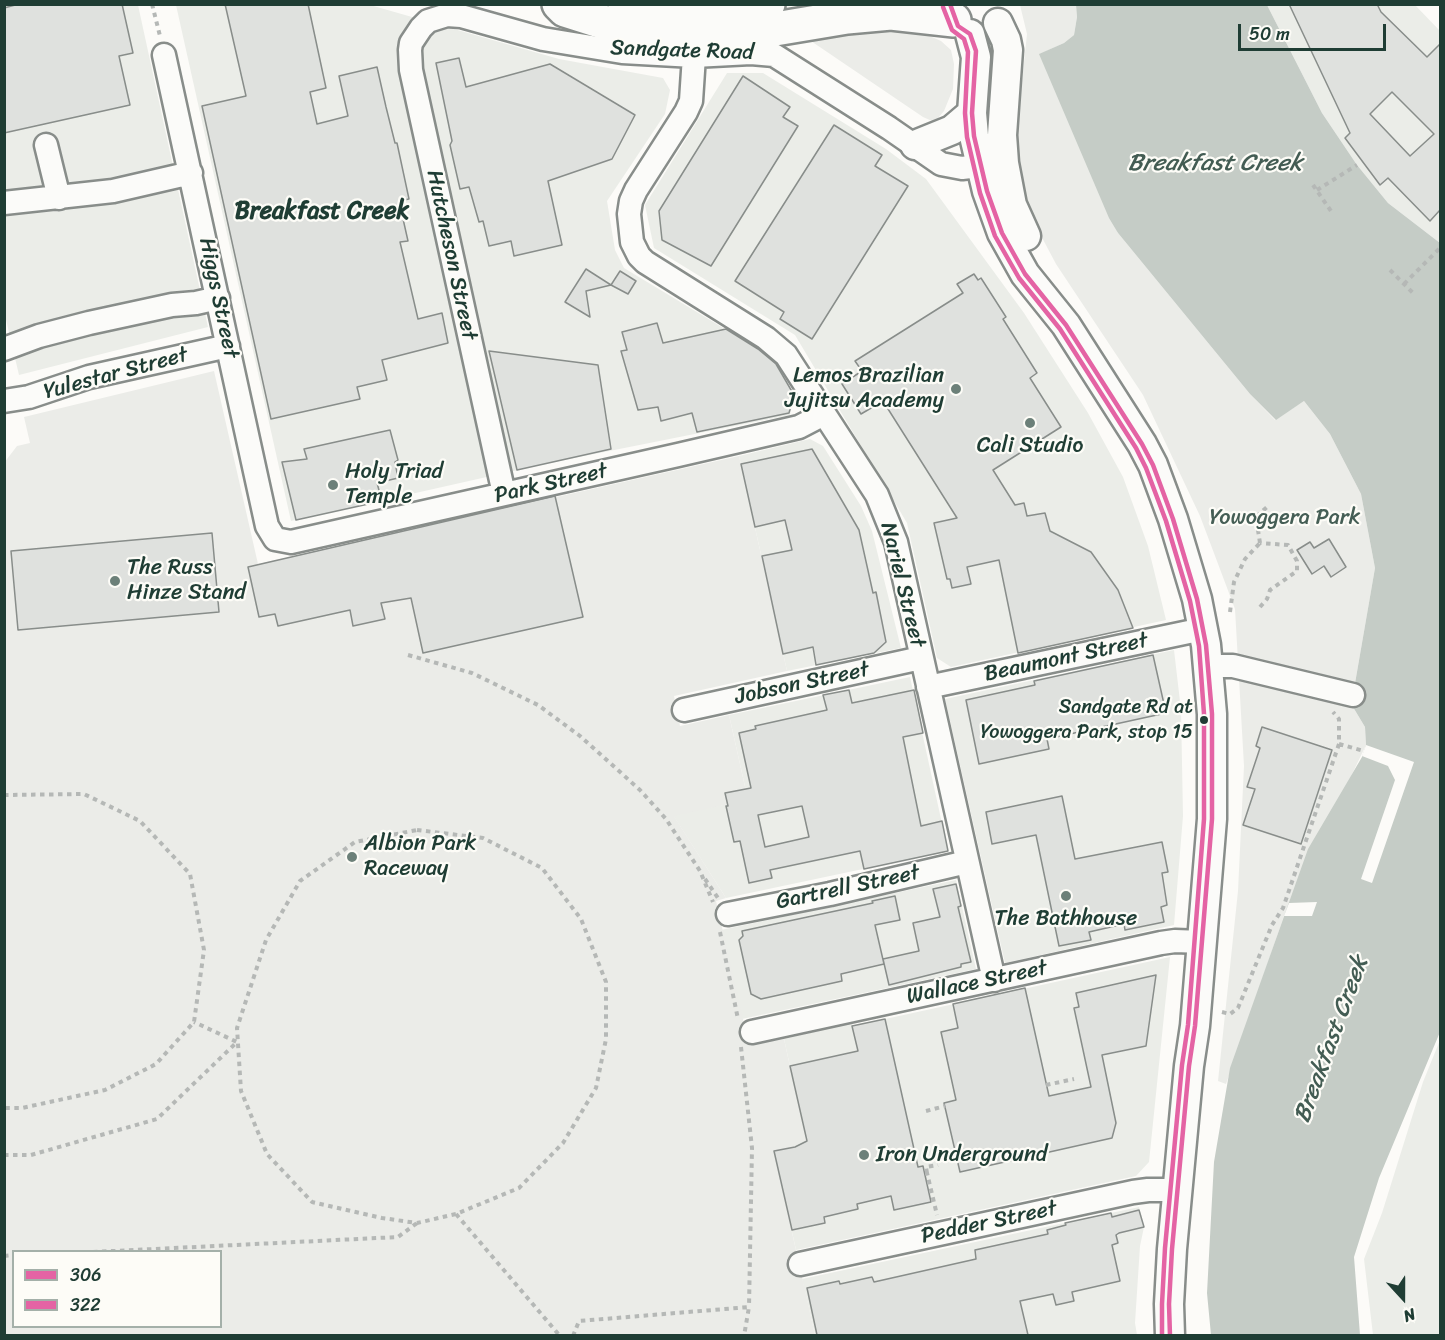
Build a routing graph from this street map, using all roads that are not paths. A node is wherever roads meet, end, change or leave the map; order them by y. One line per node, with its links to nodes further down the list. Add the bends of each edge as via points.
1 (559, 4): 5 (highway, via 565,10 606,23 686,33 764,31 891,13)
2 (625, 4): 3 (highway, via 696,9)
3 (768, 4)
4 (999, 14): 5 (main road, via 987,33 979,35); 12 (main road, via 1008,50 1002,135)
5 (958, 19): 9 (main road, via 976,57)
6 (428, 21): 8 (street, Sandgate Road, via 454,15 582,46); 21 (street, Hutcheson Street, via 411,43 411,70)
7 (164, 55): 13 (street, Higgs Street)
8 (694, 56): 11 (street, Sandgate Road, via 774,56); 20 (street, Nariel Street, via 691,101 631,201 634,249 645,262 776,345)
9 (972, 113): 11 (main road, via 952,130); 12 (main road)
10 (46, 145): 14 (street)
11 (915, 145): 12 (street, Sandgate Road, via 948,166)
12 (992, 165): 23 (main road, via 992,206 1014,256 1066,325 1153,465 1181,546)
13 (191, 173): 14 (street, via 113,191); 16 (street, Higgs Street)
14 (59, 198): 15 (street)
15 (4, 203)
16 (218, 298): 17 (street, Higgs Street); 18 (street, via 89,323)
17 (228, 346): 19 (street, Yulestar Street, via 89,377); 22 (street, Higgs Street, via 267,526)
18 (4, 349)
19 (4, 401)
20 (825, 414): 21 (street, Park Street, via 800,427); 24 (street, Nariel Street, via 877,495 896,542)
21 (504, 494): 22 (street, Park Street, via 291,542)
22 (275, 539)
23 (1203, 629): 25 (main road); 26 (street, Beaumont Street)
24 (921, 658): 26 (street, Nariel Street); 28 (street, Jobson Street)
25 (1208, 666): 27 (street, via 1233,666); 31 (main road, via 1214,763)
26 (928, 687): 29 (street, Nariel Street)
27 (1353, 695)
28 (684, 710)
29 (967, 862): 30 (street, Gartrell Street, via 830,894); 32 (street, Nariel Street)
30 (720, 912)
31 (1202, 942): 32 (street, Wallace Street, via 1161,943); 34 (main road)
32 (994, 980): 33 (street, Wallace Street)
33 (743, 1032)
34 (1178, 1190): 35 (street, Pedder Street, via 1133,1192); 36 (main road, via 1169,1293)
35 (800, 1264)
36 (1170, 1335)

